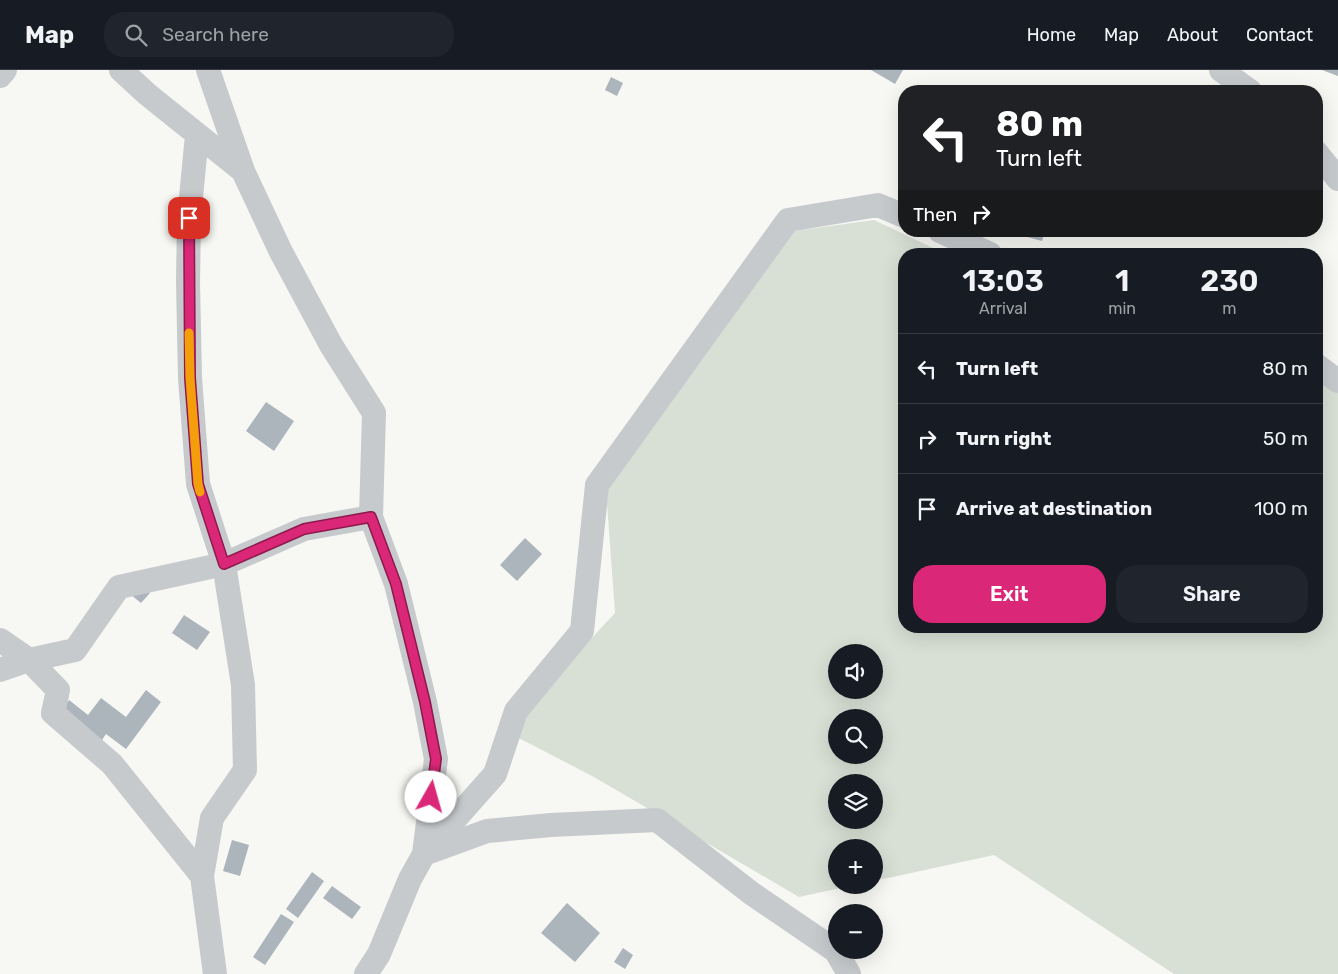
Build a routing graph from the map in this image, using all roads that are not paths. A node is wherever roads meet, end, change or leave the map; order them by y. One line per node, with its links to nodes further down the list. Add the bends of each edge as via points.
1 (5, 70): 5 (street)
2 (121, 70): 7 (street)
3 (208, 70): 9 (street)
4 (1220, 70): 6 (street)
5 (0, 76)
6 (1241, 85)
7 (197, 135): 9 (street); 17 (street, via 189,218 190,378 198,484)
8 (1323, 161): 10 (street)
9 (243, 171): 16 (street, via 331,345 374,413)
10 (1338, 179)
11 (898, 213): 21 (street, via 878,205 788,220 597,485 582,631 516,711 495,774)
12 (953, 237): 13 (street)
13 (977, 248)
14 (1323, 370): 15 (street)
15 (1338, 381)
16 (371, 517): 17 (street, via 304,529); 21 (street, via 396,584 436,759)
17 (224, 564): 19 (street, via 119,587 75,650); 22 (street, via 243,685 245,770 212,818)
18 (0, 640): 19 (street)
19 (30, 660): 20 (street); 22 (street, via 58,690 53,713 112,764)
20 (0, 670)
21 (424, 854): 24 (street, via 410,879 379,954); 25 (street, via 487,831 657,820 751,893 836,951)
22 (202, 876): 23 (street)
23 (215, 974)
24 (366, 974)
25 (850, 974)

